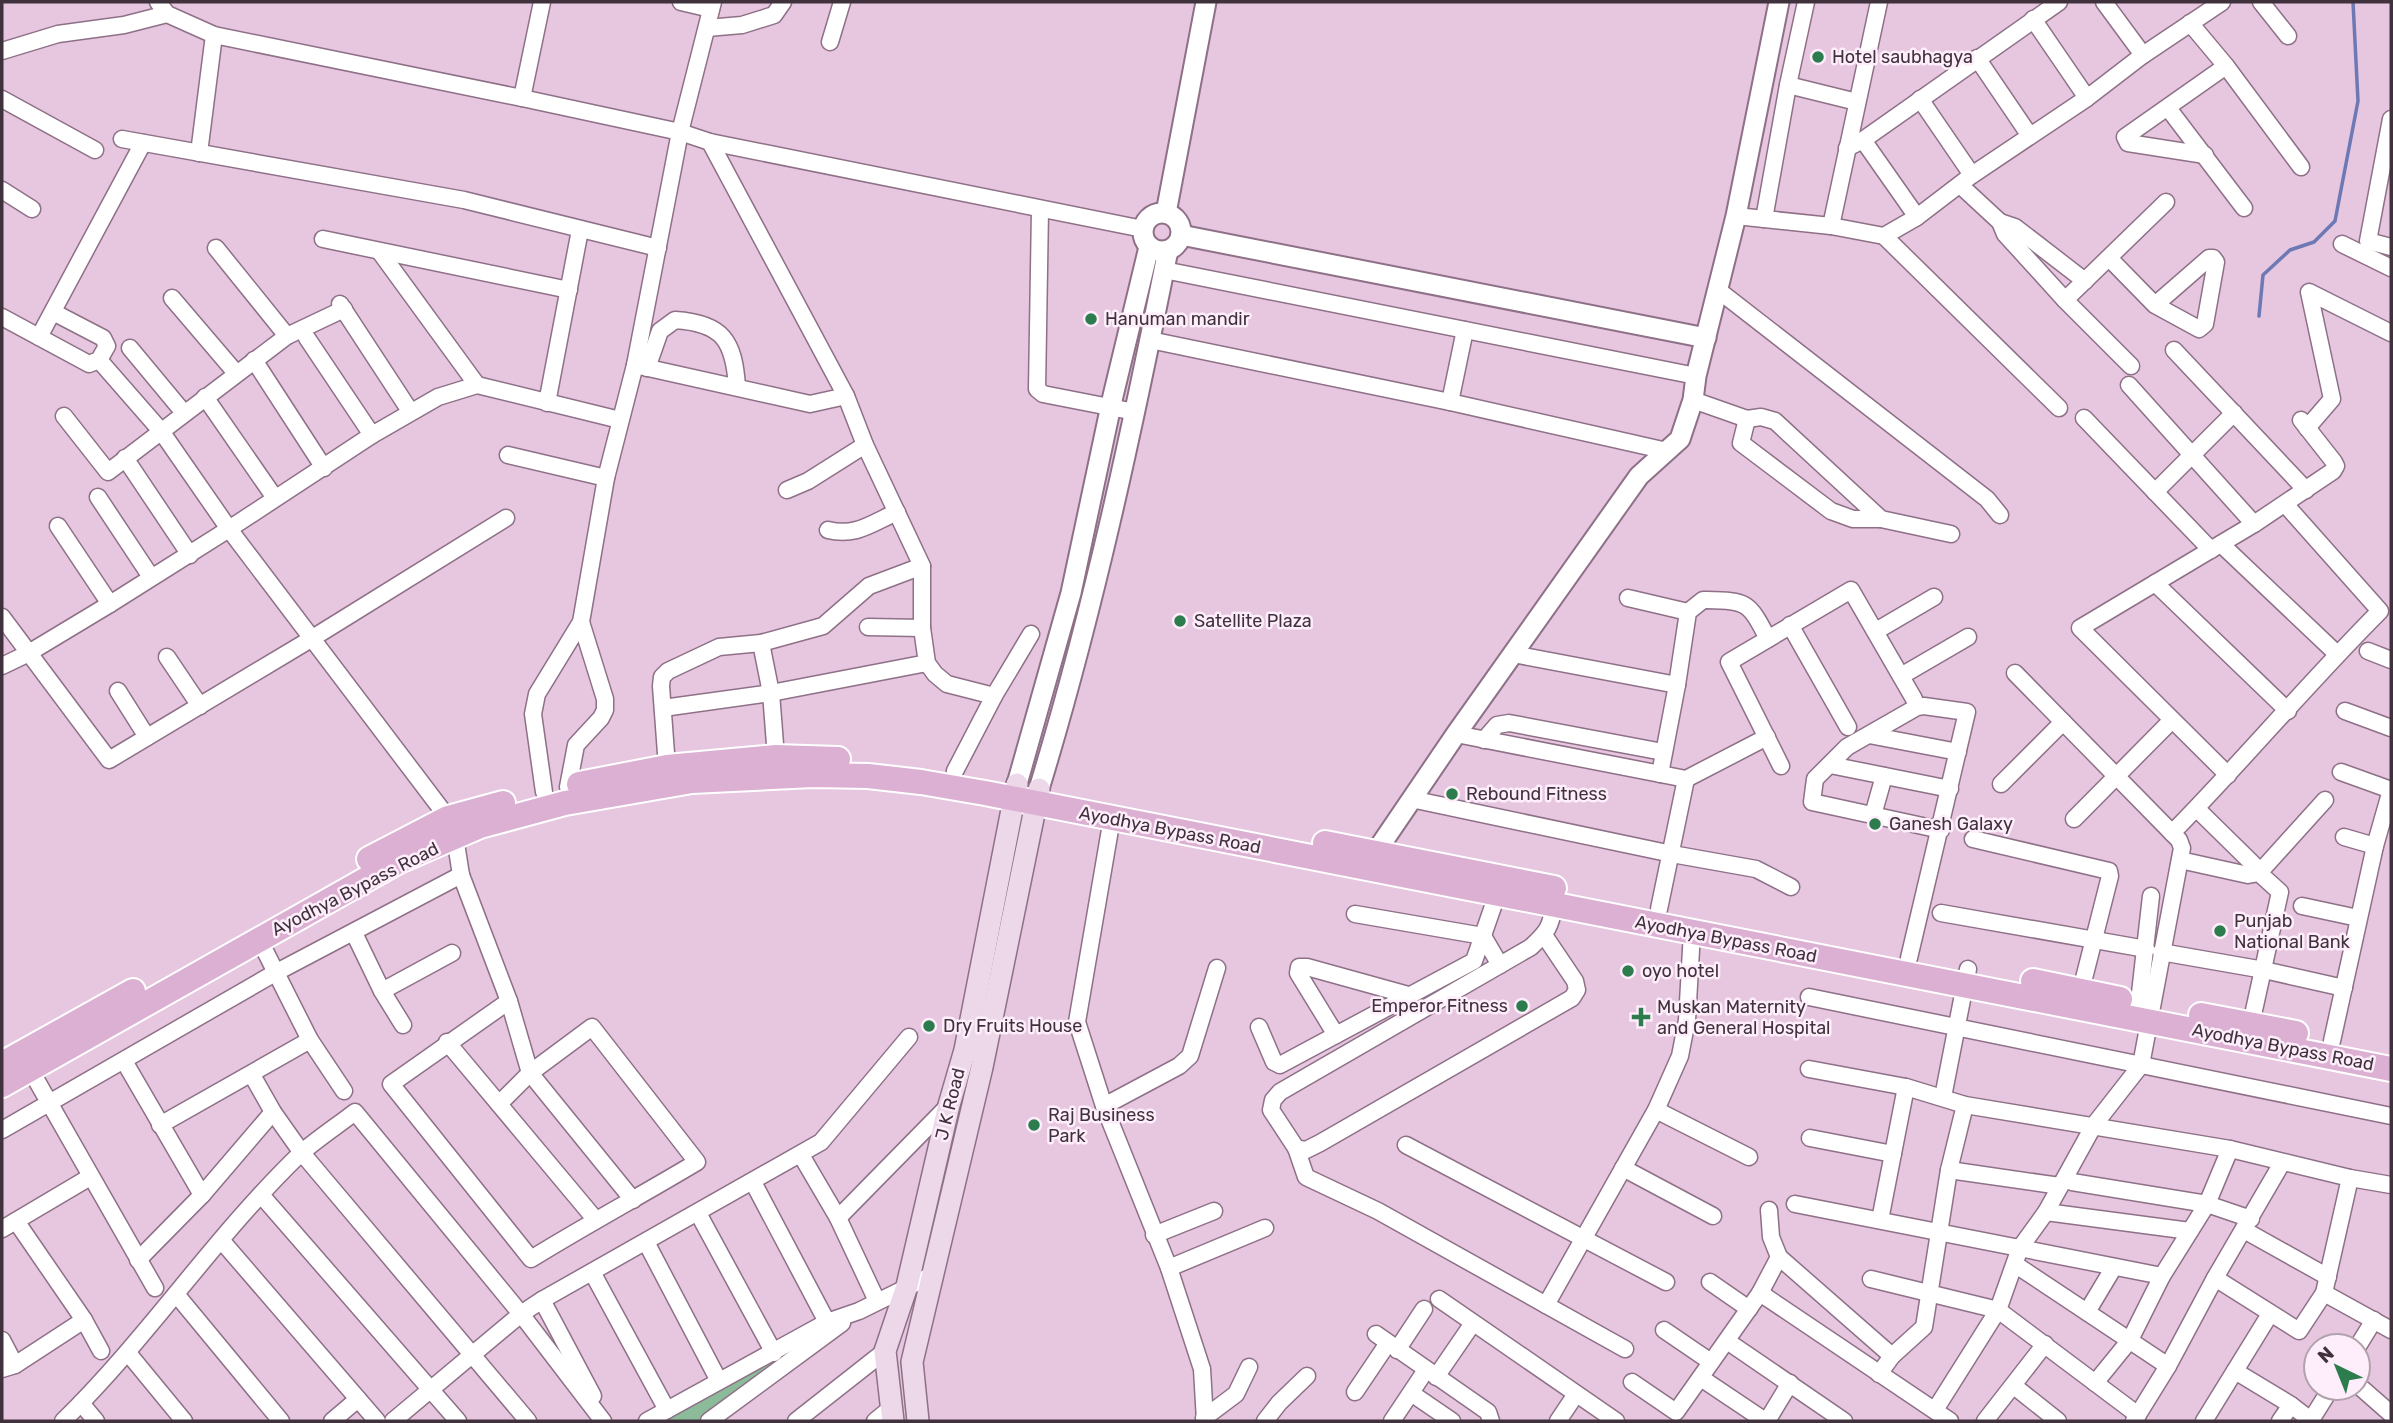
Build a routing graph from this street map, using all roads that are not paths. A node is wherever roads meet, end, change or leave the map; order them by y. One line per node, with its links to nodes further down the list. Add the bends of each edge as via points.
1 (542, 2): 27 (street)
2 (681, 2): 14 (street)
3 (783, 2): 18 (street, via 774,15 742,25)
4 (842, 2): 21 (street)
5 (1206, 2): 51 (street)
6 (1779, 2): 52 (street)
7 (1806, 2): 26 (street)
8 (1879, 2): 31 (street)
9 (2059, 2): 16 (street)
10 (2104, 2): 23 (street)
11 (2193, 2): 17 (street)
12 (2222, 2): 17 (street)
13 (2261, 2): 20 (street)
14 (712, 5): 18 (street)
15 (163, 8): 19 (street); 22 (street, via 124,26 58,34)
16 (2033, 19): 24 (street); 28 (street)
17 (2196, 19): 23 (street); 25 (street)
18 (708, 28): 34 (street)
19 (214, 35): 27 (street); 42 (street)
20 (2288, 36)
21 (830, 42)
22 (2, 51)
23 (2143, 55): 28 (street)
24 (1977, 58): 30 (street); 35 (street)
25 (2226, 66): 32 (street); 44 (street)
26 (1788, 85): 31 (street); 54 (street)
27 (522, 98): 34 (street)
28 (2087, 98): 35 (street)
29 (2, 99): 41 (street)
30 (1920, 99): 37 (street); 45 (street)
31 (1857, 102): 40 (street)
32 (2168, 108): 43 (street); 43 (street, via 2127,134 2125,140)
33 (2391, 119): 62 (street, via 2368,241)
34 (680, 132): 38 (street); 64 (street)
35 (2030, 136): 45 (street)
36 (122, 139): 39 (street)
37 (1863, 140): 40 (street); 53 (street)
38 (710, 142): 50 (street); 95 (street)
39 (143, 143): 42 (street); 75 (street)
40 (1847, 148): 56 (street)
41 (95, 150)
42 (199, 153): 57 (street, via 464,200)
43 (2204, 155): 48 (street)
44 (2301, 167)
45 (1966, 180): 53 (street); 55 (street)
46 (2, 190): 49 (street)
47 (2166, 202): 66 (street)
48 (2244, 208)
49 (32, 209)
50 (1040, 210): 60 (street); 100 (street, via 1037,389 1043,394)
51 (1166, 213): 60 (street, via 1175,219); 60 (street, via 1151,216)
52 (1736, 216): 54 (street); 71 (street)
53 (1917, 217): 58 (street)
54 (1763, 219): 56 (street)
55 (2000, 222): 69 (street, via 2015,227); 73 (street, via 2004,234)
56 (1830, 226): 58 (street)
57 (580, 230): 64 (street); 70 (street)
58 (1884, 236): 101 (street)
59 (323, 239): 65 (street)
60 (1160, 240): 68 (street); 82 (street); 100 (street)
61 (2342, 244): 67 (street)
62 (2391, 247)
63 (216, 248): 79 (street)
64 (658, 248): 88 (street)
65 (380, 252): 70 (street); 92 (street)
66 (2109, 258): 69 (street); 74 (street)
67 (2391, 268)
68 (1164, 270): 77 (street); 83 (street)
69 (2085, 281): 73 (street)
70 (569, 290): 98 (street)
71 (1718, 290): 82 (street); 126 (street, via 1987,499)
72 (172, 298): 90 (street)
73 (2065, 300): 89 (street)
74 (2155, 304): 74 (street, via 2202,328 2216,262 2209,258)
75 (53, 312): 80 (street); 86 (street, via 103,338 107,346)
76 (2, 317): 80 (street)
77 (1465, 330): 91 (street); 99 (street)
78 (2391, 333): 120 (street, via 2309,292 2332,399 2304,424 2336,466)
79 (287, 336): 87 (street); 102 (street, via 342,306)
80 (39, 337): 86 (street, via 89,364)
81 (307, 338): 111 (street)
82 (1706, 338): 91 (street)
83 (1150, 340): 99 (street); 103 (street)
84 (130, 348): 105 (street)
85 (2174, 349): 104 (street)
86 (99, 360): 110 (street)
87 (254, 360): 90 (street); 117 (street)
88 (641, 366): 94 (street); 94 (street, via 660,331 675,320 684,320 713,328 725,339 734,360); 109 (street)
89 (2131, 366)
90 (236, 373): 96 (street)
91 (1696, 376): 97 (street)
92 (477, 385): 98 (street); 102 (street)
93 (2129, 385): 115 (street)
94 (737, 387): 95 (street, via 810,404)
95 (846, 396): 112 (street)
96 (205, 397): 105 (street); 123 (street)
97 (1693, 400): 108 (street); 113 (street, via 1680,439)
98 (547, 402): 109 (street)
99 (1450, 402): 113 (street)
100 (1111, 406): 103 (street); 199 (street)
101 (2059, 408)
102 (410, 411): 111 (street)
103 (1135, 412): 199 (street, via 1064,708)
104 (2234, 413): 115 (street); 120 (street)
105 (184, 414): 110 (street)
106 (64, 416): 116 (street, via 108,471)
107 (2084, 418): 121 (street)
108 (1746, 419): 128 (street, via 1775,421); 128 (street, via 1741,443 1831,511 1853,519)
109 (620, 420): 118 (street)
110 (161, 432): 116 (street); 131 (street)
111 (372, 435): 117 (street)
112 (865, 445): 119 (street); 125 (street)
113 (1667, 451): 156 (street, via 1639,476)
114 (508, 455): 118 (street)
115 (2192, 456): 121 (street); 129 (street)
116 (125, 458): 135 (street)
117 (324, 468): 123 (street)
118 (606, 478): 144 (street)
119 (787, 490)
120 (2306, 490): 124 (street)
121 (2155, 492): 134 (street)
122 (99, 498): 137 (street)
123 (275, 498): 131 (street)
124 (2285, 504): 129 (street); 157 (street, via 2380,611)
125 (897, 512): 132 (street, via 855,532); 136 (street)
126 (2000, 515)
127 (506, 518): 151 (street)
128 (1881, 519): 133 (street)
129 (2254, 524): 134 (street)
130 (58, 526): 141 (street)
131 (229, 530): 135 (street); 151 (street)
132 (828, 530)
133 (1951, 534)
134 (2216, 547): 138 (street); 157 (street)
135 (190, 555): 137 (street)
136 (922, 566): 147 (street); 153 (street, via 869,586 823,626)
137 (151, 577): 141 (street)
138 (2155, 583): 171 (street); 173 (street, via 2080,628)
139 (1934, 597): 148 (street)
140 (1628, 598): 142 (street)
141 (110, 604): 155 (street)
142 (1688, 612): 152 (street, via 1703,600 1743,604 1754,612); 164 (street)
143 (2, 617): 155 (street)
144 (581, 622): 197 (street, via 537,694 533,714); 197 (street, via 605,710 576,745)
145 (1790, 625): 148 (street, via 1851,590); 152 (street); 175 (street)
146 (868, 627): 147 (street)
147 (922, 628): 160 (street)
148 (1876, 631): 163 (street)
149 (1031, 634): 167 (street)
150 (1968, 637): 163 (street)
151 (311, 639): 169 (street); 206 (street)
152 (1768, 639): 180 (street, via 1729,662)
153 (761, 643): 166 (street); 170 (street, via 719,647 668,671 662,677)
154 (2368, 651): 159 (street)
155 (27, 654): 161 (street); 179 (street, via 109,760)
156 (1513, 654): 164 (street); 177 (street)
157 (2337, 654): 171 (street)
158 (167, 657): 169 (street)
159 (2391, 660)
160 (927, 663): 166 (street); 167 (street, via 947,684)
161 (2, 666)
162 (2014, 673): 174 (street)
163 (1902, 676): 168 (street)
164 (1677, 685): 182 (street)
165 (118, 691): 179 (street)
166 (771, 693): 170 (street); 184 (street)
167 (994, 696): 188 (street)
168 (1914, 699)
169 (200, 706): 179 (street)
170 (663, 708): 187 (street)
171 (2288, 711): 191 (street)
172 (2345, 711): 176 (street)
173 (2172, 720): 191 (street); 193 (street)
174 (2063, 722): 193 (street); 195 (street)
175 (1848, 727)
176 (2391, 728)
177 (1456, 734): 181 (street); 200 (street)
178 (1869, 734): 183 (street); 183 (street, via 1917,707 1967,712); 185 (street, via 1847,747)
179 (147, 737)
180 (1766, 737): 186 (street); 194 (street)
181 (1484, 740): 182 (street, via 1497,725 1509,723); 190 (street)
182 (1663, 752): 190 (street)
183 (1958, 752): 196 (street)
184 (776, 757): 187 (main road, Ayodhya Bypass Road); 188 (main road, Ayodhya Bypass Road, via 869,760)
185 (1830, 765): 192 (street); 203 (street, via 1815,779 1812,802)
186 (1781, 766)
187 (667, 767): 197 (main road, Ayodhya Bypass Road)
188 (955, 771): 199 (main road, Ayodhya Bypass Road)
189 (2341, 772): 198 (street)
190 (1660, 774): 194 (street)
191 (2228, 775): 202 (street)
192 (1884, 776): 196 (street); 203 (street)
193 (2116, 776): 205 (street); 208 (street)
194 (1686, 779): 212 (street)
195 (2001, 784)
196 (1950, 789): 207 (street)
197 (556, 790): 206 (main road, Ayodhya Bypass Road)
198 (2391, 790): 211 (street)
199 (1026, 794): 204 (main road, Ayodhya Bypass Road); 206 (main road, Ayodhya Bypass Road, via 868,776 692,782); 214 (main road, Ayodhya Bypass Road); 270 (main road, J K Road); 311 (main road, J K Road, via 982,1067)
200 (1411, 799): 212 (street); 214 (street)
201 (2325, 800): 215 (street)
202 (2197, 809): 208 (street); 215 (street)
203 (1873, 815): 207 (street)
204 (1112, 818): 214 (main road, Ayodhya Bypass Road); 272 (street, via 1077,1022)
205 (2074, 819)
206 (452, 828): 216 (street); 230 (main road, Ayodhya Bypass Road); 258 (main road, Ayodhya Bypass Road, via 389,848)
207 (1941, 830): 234 (street)
208 (2172, 834): 213 (street, via 2182,848)
209 (2344, 837): 211 (street)
210 (1973, 839): 231 (street, via 2109,871)
211 (2375, 846): 225 (street)
212 (1672, 854): 217 (street, via 1756,869); 222 (street)
213 (2180, 860): 215 (street, via 2248,875); 232 (street)
214 (1370, 861): 218 (main road, Ayodhya Bypass Road); 222 (main road, Ayodhya Bypass Road)
215 (2259, 873): 237 (street, via 2280,891)
216 (461, 875): 227 (street); 245 (street)
217 (1791, 887)
218 (1497, 895): 220 (main road, Ayodhya Bypass Road); 229 (street)
219 (2151, 896): 232 (street)
220 (1554, 905): 226 (main road, Ayodhya Bypass Road); 228 (street, via 1552,923)
221 (2301, 906): 225 (street)
222 (1659, 909): 234 (main road, Ayodhya Bypass Road)
223 (1941, 913): 231 (street)
224 (1355, 914): 229 (street)
225 (2358, 918): 240 (street)
226 (1692, 932): 239 (main road, Ayodhya Bypass Road); 273 (street, via 1683,1044)
227 (354, 933): 238 (street); 242 (street)
228 (1544, 935): 235 (street); 281 (street, via 1574,981 1577,990 1572,998 1320,1143 1306,1150)
229 (1483, 936): 235 (street); 243 (street, via 1474,961)
230 (259, 939): 238 (street); 258 (main road, Ayodhya Bypass Road)
231 (2094, 940): 232 (street); 241 (street)
232 (2153, 950): 237 (street); 246 (street)
233 (452, 953): 242 (street)
234 (1909, 958): 239 (main road, Ayodhya Bypass Road)
235 (1500, 965): 281 (street, via 1280,1092 1271,1110)
236 (1217, 968): 272 (street, via 1190,1056 1180,1066)
237 (2264, 970): 240 (street); 247 (street)
238 (275, 973): 253 (street); 257 (street)
239 (1967, 977): 241 (main road, Ayodhya Bypass Road); 246 (main road, Ayodhya Bypass Road); 250 (street)
240 (2344, 988): 254 (street)
241 (2081, 990): 246 (main road, Ayodhya Bypass Road)
242 (382, 991): 248 (street)
243 (1408, 995): 251 (street); 251 (street, via 1299,968)
244 (1809, 997): 250 (street)
245 (509, 1001): 255 (street); 262 (street)
246 (2146, 1009): 247 (main road, Ayodhya Bypass Road); 259 (street); 261 (main road, Ayodhya Bypass Road)
247 (2251, 1024): 254 (main road, Ayodhya Bypass Road)
248 (402, 1025)
249 (1259, 1027): 251 (street, via 1274,1062 1280,1065)
250 (1958, 1027): 259 (street); 267 (street)
251 (1336, 1035)
252 (909, 1037): 285 (street, via 821,1142)
253 (310, 1040): 263 (street); 266 (street)
254 (2332, 1041): 256 (main road, Ayodhya Bypass Road)
255 (447, 1042): 269 (street); 306 (street, via 391,1084 531,1259)
256 (2391, 1052)
257 (124, 1060): 268 (street); 276 (street)
258 (18, 1062): 264 (main road, Ayodhya Bypass Road); 268 (street)
259 (2141, 1065): 275 (street); 277 (street)
260 (1809, 1069): 265 (street)
261 (2391, 1069)
262 (530, 1073): 269 (street); 297 (street); 297 (street, via 592,1027 698,1162)
263 (251, 1075): 274 (street); 276 (street)
264 (2, 1085)
265 (1906, 1087): 267 (street); 284 (street)
266 (344, 1091)
267 (1942, 1097): 271 (street)
268 (48, 1103): 278 (street); 290 (street)
269 (499, 1104): 306 (street)
270 (949, 1105): 305 (street); 309 (main road, J K Road)
271 (1965, 1105): 277 (street); 289 (street)
272 (1104, 1106): 315 (street)
273 (1656, 1110): 286 (street); 288 (street)
274 (274, 1112): 283 (street); 295 (street)
275 (2391, 1116)
276 (160, 1125): 295 (street)
277 (2094, 1125): 282 (street); 293 (street)
278 (2, 1129)
279 (1810, 1138): 284 (street)
280 (1406, 1145): 316 (street)
281 (1296, 1147): 341 (street, via 1306,1177)
282 (2230, 1149): 287 (street); 299 (street)
283 (302, 1153): 296 (street); 347 (street, via 355,1112); 365 (street)
284 (1893, 1154): 307 (street)
285 (801, 1155): 292 (street); 305 (street)
286 (1749, 1157)
287 (2282, 1163): 291 (street); 310 (street)
288 (1623, 1168): 304 (street); 316 (street)
289 (1949, 1170): 293 (street); 314 (street)
290 (90, 1177): 308 (street); 321 (street)
291 (2350, 1178): 294 (street); 332 (street)
292 (752, 1182): 303 (street); 351 (street)
293 (2066, 1184): 299 (street); 302 (street)
294 (2391, 1185)
295 (202, 1195): 321 (street)
296 (262, 1196): 317 (street); 382 (street)
297 (633, 1200): 306 (street)
298 (1795, 1204): 307 (street)
299 (2207, 1205): 310 (street); 313 (street)
300 (1214, 1210): 315 (street)
301 (1769, 1210): 320 (street, via 1771,1237)
302 (2046, 1212): 313 (street); 319 (street)
303 (698, 1213): 318 (street); 366 (street)
304 (1713, 1216)
305 (838, 1218): 340 (street)
306 (595, 1219)
307 (1880, 1220): 314 (street)
308 (9, 1225): 349 (street)
309 (921, 1225): 311 (main road); 333 (main road, J K Road)
310 (2247, 1225): 328 (street); 332 (street)
311 (943, 1228): 326 (main road, J K Road)
312 (1265, 1228): 324 (street)
313 (2190, 1231): 327 (street)
314 (1939, 1232): 319 (street); 336 (street)
315 (1154, 1235): 324 (street)
316 (1584, 1239): 330 (street); 341 (street)
317 (221, 1240): 337 (street); 387 (street)
318 (646, 1242): 325 (street); 377 (street)
319 (2020, 1248): 322 (street); 323 (street)
320 (1779, 1257): 335 (street); 367 (street)
321 (138, 1260): 334 (street)
322 (2015, 1265): 344 (street); 346 (street)
323 (2114, 1266): 327 (street); 346 (street)
324 (1168, 1268): 396 (street, via 1202,1369)
325 (592, 1272): 339 (street); 391 (street)
326 (932, 1275): 333 (street); 410 (main road, J K Road, via 912,1362)
327 (2162, 1276): 358 (street)
328 (2215, 1278): 348 (street); 369 (street)
329 (1871, 1279): 336 (street)
330 (1666, 1282)
331 (1710, 1282): 343 (street)
332 (2326, 1285): 348 (street, via 2299,1331); 350 (street)
333 (907, 1286): 340 (street); 363 (main road, J K Road)
334 (155, 1287)
335 (1760, 1293): 343 (street); 374 (street)
336 (1930, 1293): 344 (street); 367 (street, via 1924,1327)
337 (176, 1294): 364 (street); 400 (street)
338 (1439, 1299): 352 (street)
339 (542, 1300): 347 (street); 406 (street)
340 (877, 1301): 345 (street)
341 (1546, 1305): 361 (street)
342 (1424, 1308): 359 (street)
343 (1749, 1309): 357 (street)
344 (1998, 1310): 360 (street); 392 (street)
345 (859, 1311): 351 (street); 408 (street)
346 (2087, 1312): 358 (street)
347 (521, 1314): 365 (street); 406 (street)
348 (2270, 1314): 372 (street)
349 (84, 1320): 362 (street); 370 (street)
350 (2374, 1320): 354 (street); 355 (street)
351 (827, 1322): 366 (street)
352 (1474, 1323): 373 (street); 385 (street)
353 (1664, 1330): 368 (street)
354 (2391, 1330)
355 (2367, 1332)
356 (2, 1340): 370 (street)
357 (1727, 1340): 368 (street); 379 (street)
358 (2130, 1340): 369 (street); 380 (street)
359 (1387, 1342): 373 (street); 383 (street)
360 (2045, 1345): 380 (street); 381 (street)
361 (1625, 1349)
362 (101, 1350)
363 (885, 1351): 394 (main road, J K Road); 409 (street)
364 (128, 1353): 389 (street); 399 (street)
365 (473, 1353): 382 (street); 405 (street)
366 (774, 1353): 377 (street)
367 (1892, 1356): 374 (street)
368 (1711, 1362): 376 (street)
369 (2168, 1366): 395 (street)
370 (8, 1367)
371 (1249, 1367): 396 (street, via 1236,1394)
372 (2235, 1371): 390 (street); 422 (street)
373 (1431, 1373): 384 (street); 414 (street, via 1488,1412)
374 (1879, 1374): 392 (street)
375 (1307, 1376): 411 (street)
376 (1701, 1378): 378 (street, via 1676,1412); 417 (street)
377 (719, 1381): 391 (street)
378 (1632, 1382)
379 (1790, 1383): 417 (street); 418 (street)
380 (2095, 1383): 395 (street)
381 (2014, 1386): 420 (street); 421 (street)
382 (431, 1389): 403 (street); 404 (street)
383 (1356, 1392)
384 (1411, 1392): 412 (street); 413 (street)
385 (1576, 1394): 415 (street); 416 (street)
386 (2372, 1397): 393 (street)
387 (358, 1399): 401 (street); 402 (street)
388 (2323, 1402): 424 (street)
389 (81, 1403): 397 (street); 398 (street)
390 (2291, 1405): 423 (street); 424 (street)
391 (667, 1410): 407 (street)
392 (1935, 1410): 419 (street)
393 (2391, 1414)
394 (886, 1417)
395 (2136, 1418)
396 (1205, 1419)
397 (63, 1421)
398 (96, 1421)
399 (184, 1421)
400 (281, 1421)
401 (332, 1421)
402 (377, 1421)
403 (393, 1421)
404 (458, 1421)
405 (528, 1421)
406 (605, 1421)
407 (647, 1421)
408 (709, 1421)
409 (796, 1421)
410 (918, 1421)
411 (1265, 1421)
412 (1392, 1421)
413 (1452, 1421)
414 (1491, 1421)
415 (1558, 1421)
416 (1616, 1421)
417 (1766, 1421)
418 (1844, 1421)
419 (1950, 1421)
420 (1985, 1421)
421 (2058, 1421)
422 (2204, 1421)
423 (2280, 1421)
424 (2311, 1421)

